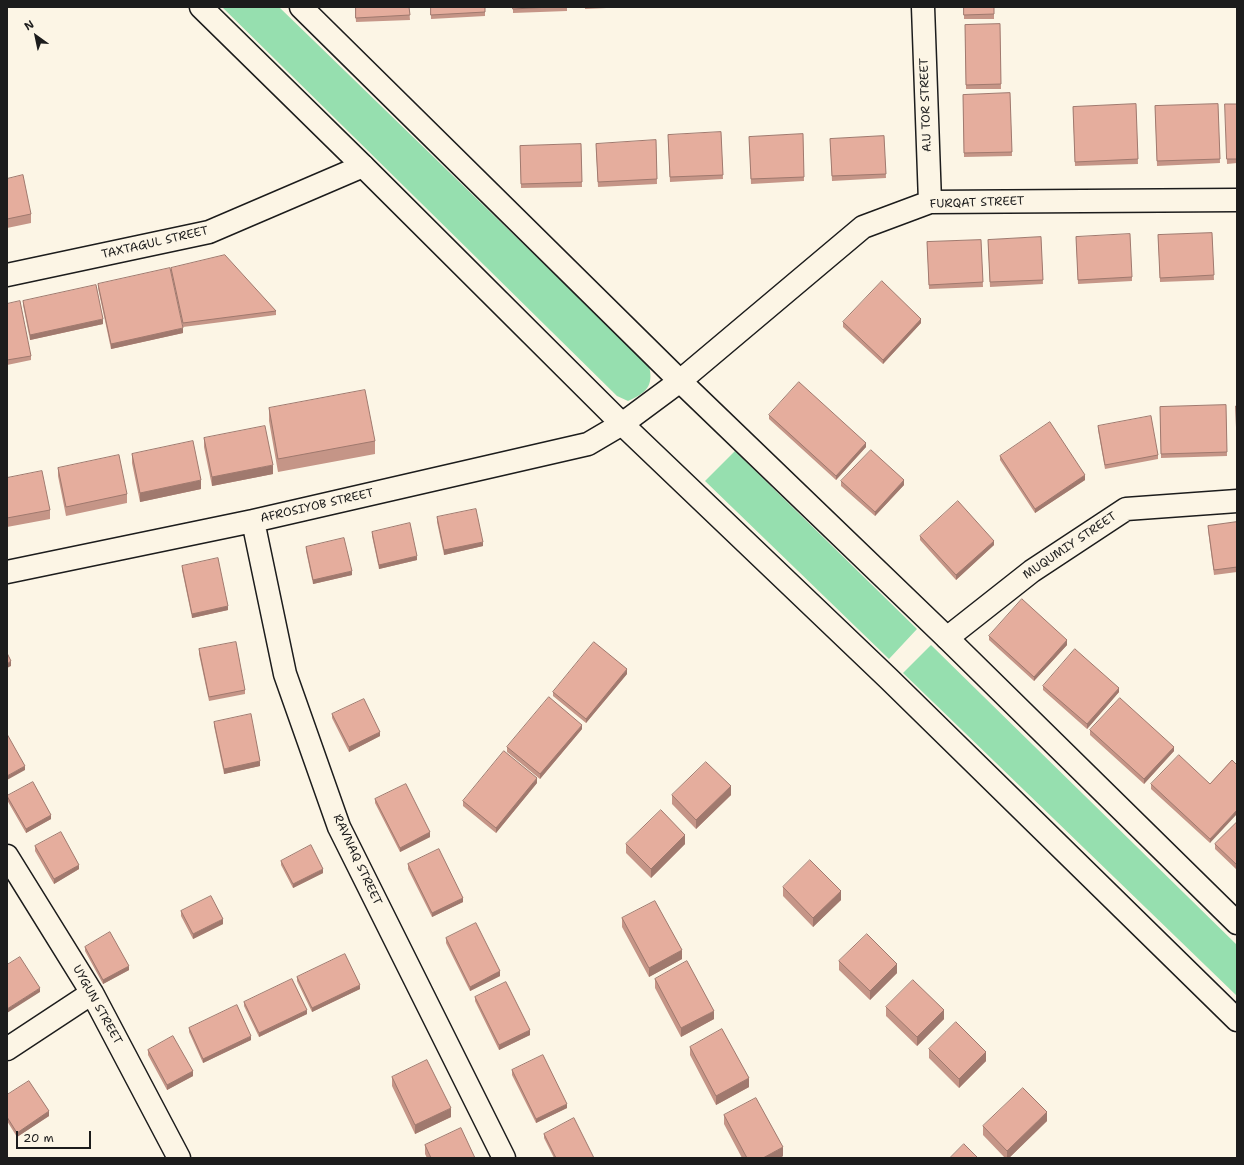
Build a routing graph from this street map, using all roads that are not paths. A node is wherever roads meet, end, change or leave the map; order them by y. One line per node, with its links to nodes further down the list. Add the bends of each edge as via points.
1 (201, 7): 4 (street)
2 (302, 7): 8 (street)
3 (923, 7): 6 (street, A.U TOR STREET)
4 (363, 166): 7 (street, TAXTAGUL STREET, via 209,232); 9 (street)
5 (1237, 200): 6 (street, FURQAT STREET)
6 (930, 202): 8 (street, FURQAT STREET, via 863,228)
7 (7, 275)
8 (680, 381): 9 (street, FURQAT STREET); 13 (street)
9 (622, 424): 11 (street, AFROSIYOB STREET, via 588,444); 17 (street, via 889,679)
10 (1237, 500): 13 (street, MUQUMIY STREET, via 1126,509 1032,570)
11 (253, 521): 12 (street, AFROSIYOB STREET); 20 (street, RAVNAQ STREET, via 285,674 339,827)
12 (7, 572)
13 (947, 638): 15 (street)
14 (7, 856): 16 (street, UYGUN STREET)
15 (1237, 922)
16 (92, 993): 18 (street); 19 (street, UYGUN STREET)
17 (1237, 1020)
18 (7, 1049)
19 (179, 1158)
20 (504, 1158)

